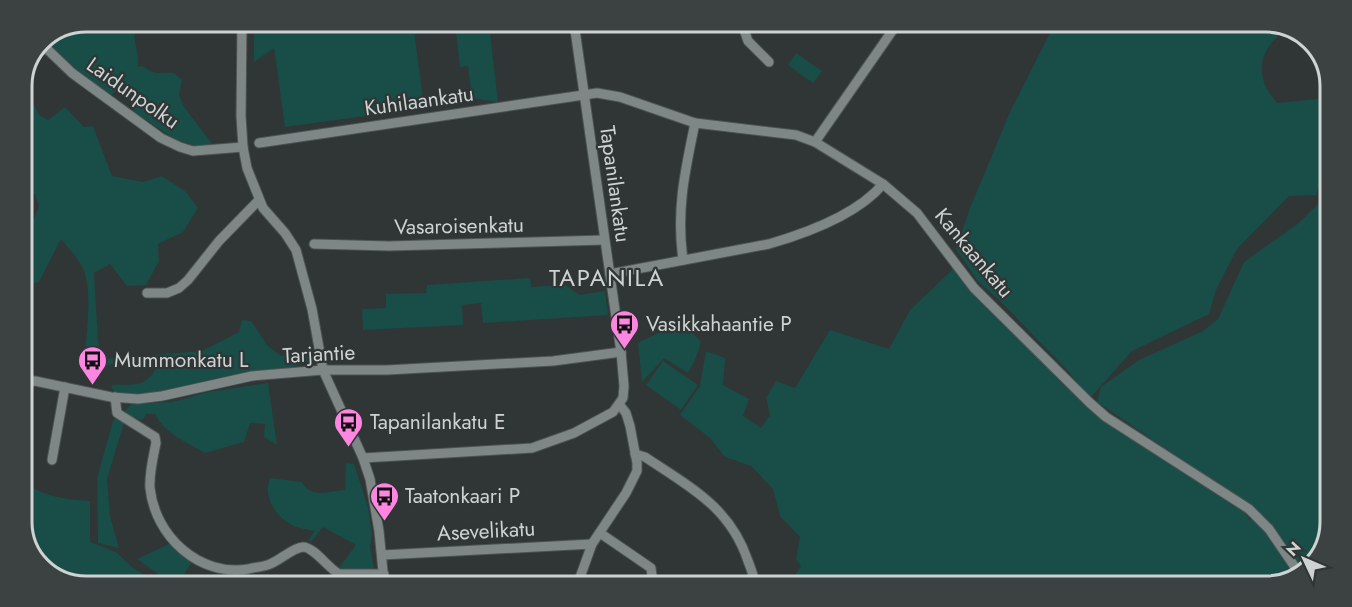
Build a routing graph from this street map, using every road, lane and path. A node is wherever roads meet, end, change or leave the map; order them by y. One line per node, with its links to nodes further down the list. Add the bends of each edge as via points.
1 (242, 32): 11 (street)
2 (575, 32): 7 (street, Tapanilankatu)
3 (744, 32): 6 (street)
4 (891, 32): 9 (street)
5 (48, 48): 11 (street, Laidunpolku, via 72,73 171,143 193,151)
6 (769, 62)
7 (584, 95): 8 (street, Kankaankatu, via 614,96); 10 (street, Kuhilaankatu); 14 (street, Tapanilankatu)
8 (695, 123): 9 (street, Kankaankatu, via 796,135); 16 (street, via 680,201)
9 (815, 142): 12 (street, Kankaankatu)
10 (259, 143)
11 (243, 147): 13 (street)
12 (883, 184): 16 (street, via 860,204 792,237); 31 (street, Kankaankatu, via 917,213 974,288 1090,404 1249,510 1269,529)
13 (259, 200): 18 (street, via 179,288 167,293); 20 (street, via 296,250)
14 (604, 240): 15 (street, Vasaroisenkatu, via 389,246); 17 (street, Tapanilankatu)
15 (314, 244)
16 (683, 260): 17 (street)
17 (610, 274): 19 (street, Tapanilankatu)
18 (147, 293)
19 (621, 352): 20 (street, Tarjantie, via 554,361); 24 (street, Tapanilankatu, via 624,386)
20 (323, 370): 23 (street, Tarjantie, via 252,376 162,396); 26 (street)
21 (32, 381): 22 (street, Tarjantie)
22 (65, 387): 23 (street, Tarjantie); 27 (street)
23 (115, 397): 32 (street, via 117,413 155,437 151,496 168,536 183,551 219,568 244,569 269,565 303,547 339,574)
24 (619, 404): 25 (street, via 626,413); 26 (street, via 613,412 574,433 532,448)
25 (635, 454): 28 (street, via 638,463 633,481); 36 (street, via 696,491 722,513 742,543)
26 (363, 458): 30 (street)
27 (52, 460)
28 (600, 533): 29 (street); 35 (street, via 651,568)
29 (592, 544): 30 (street, Asevelikatu); 34 (street)
30 (382, 555): 33 (street)
31 (1295, 567)
32 (362, 576)
33 (384, 576)
34 (581, 576)
35 (652, 576)
36 (752, 576)

